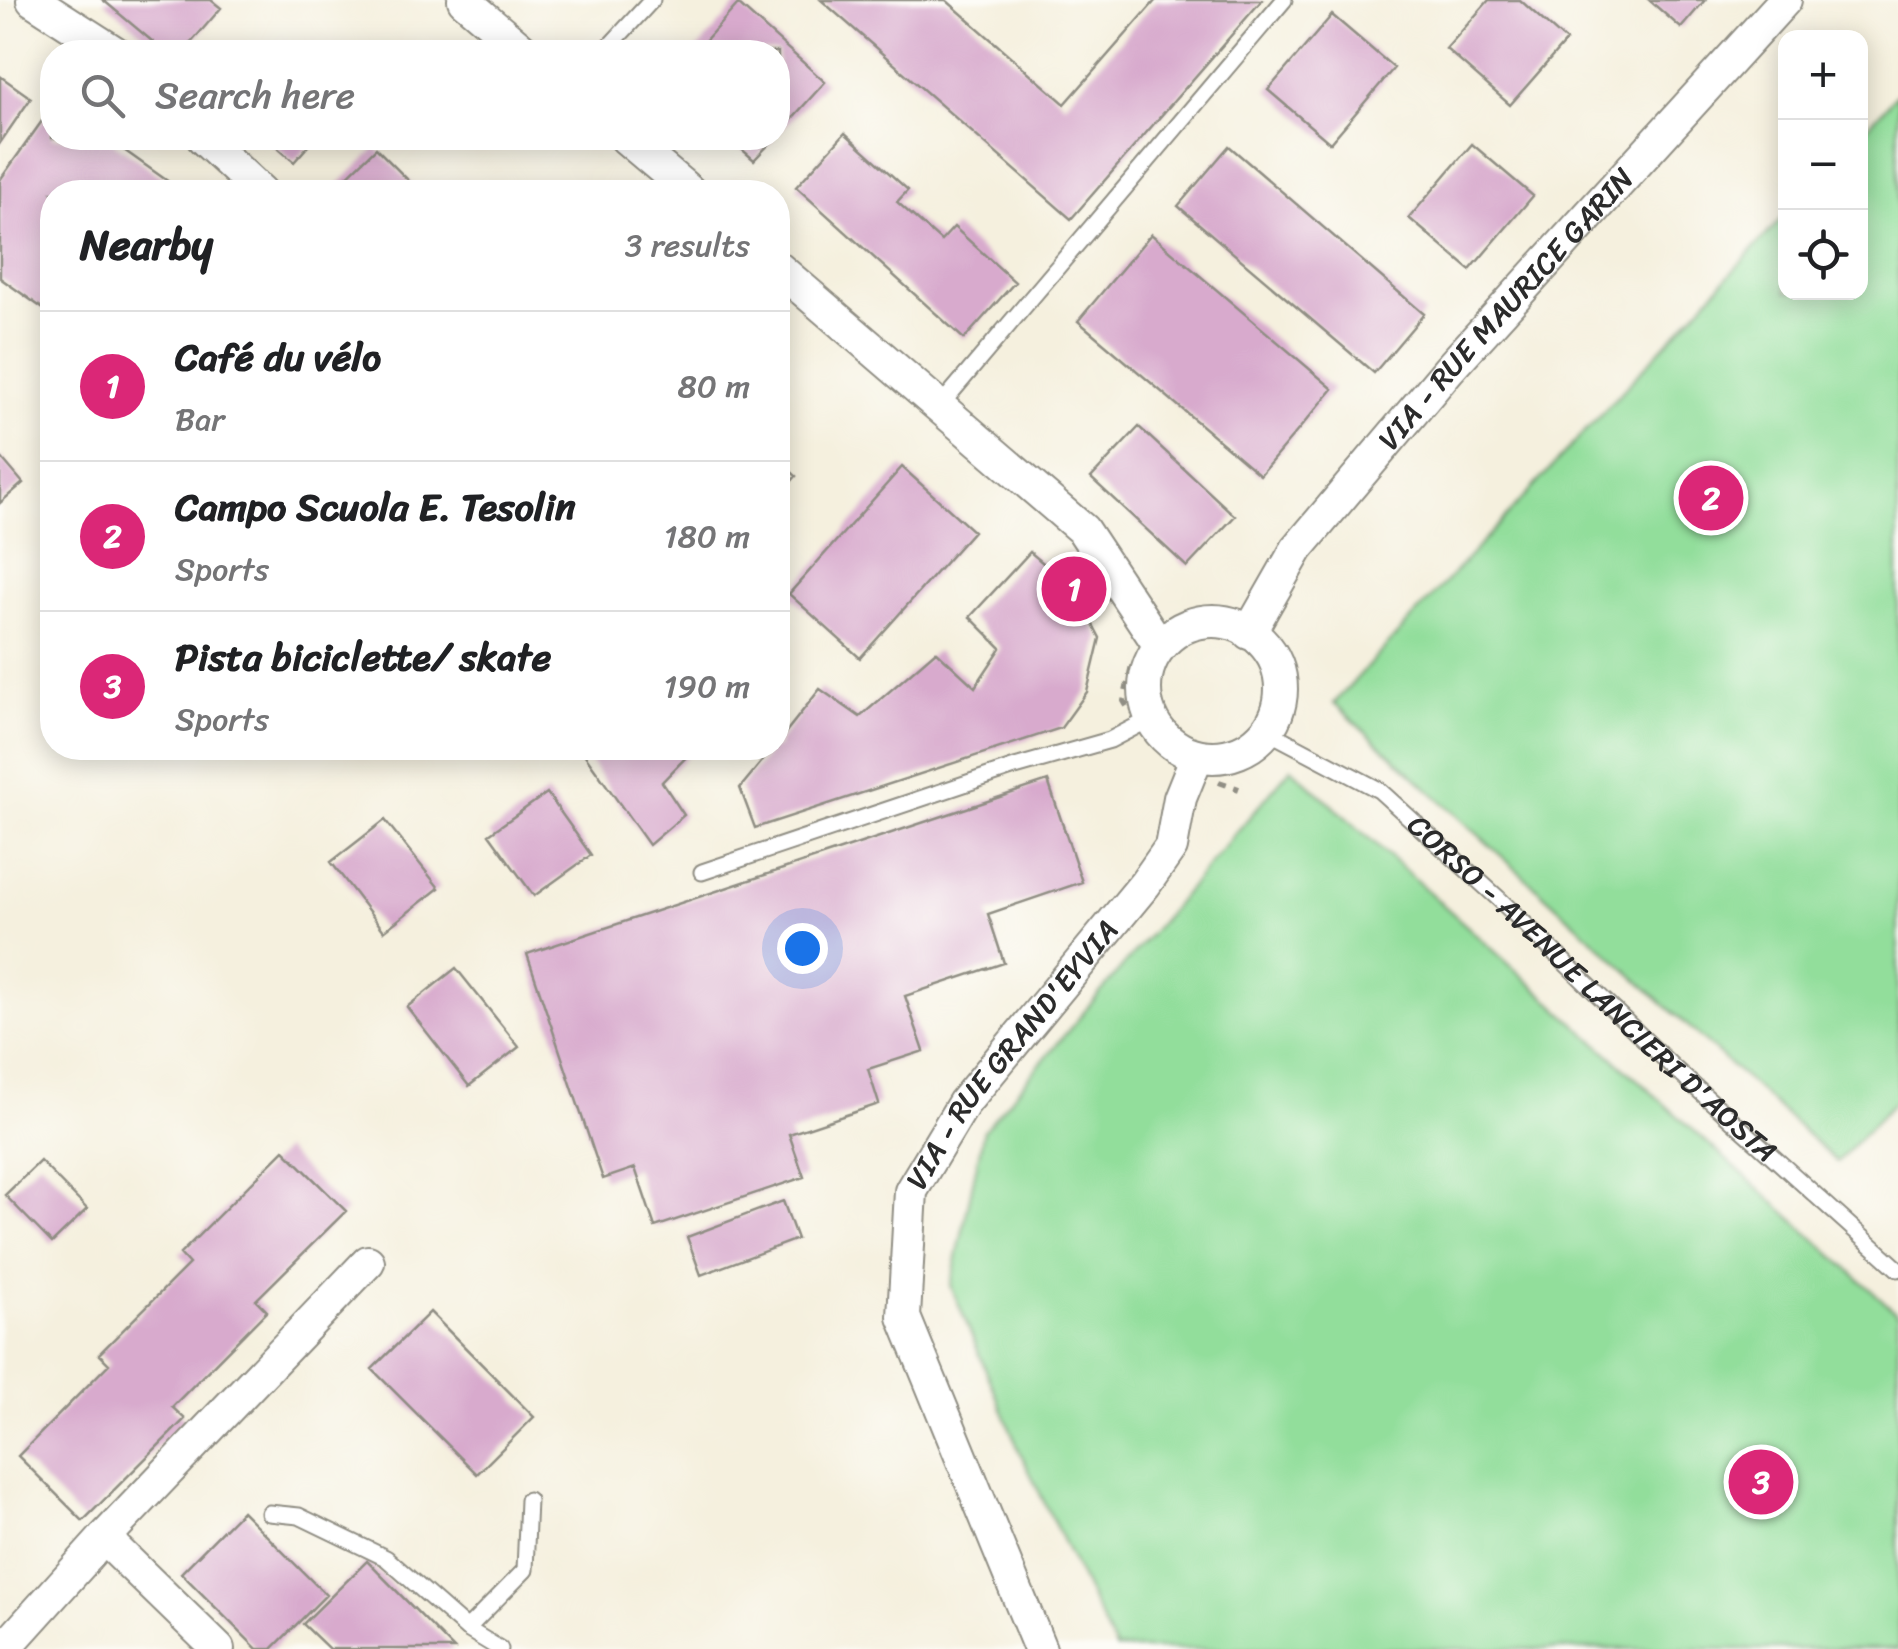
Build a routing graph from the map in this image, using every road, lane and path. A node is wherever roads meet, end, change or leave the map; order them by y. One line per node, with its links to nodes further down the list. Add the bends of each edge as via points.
1 (33, 0): 6 (street)
2 (464, 0): 7 (street)
3 (652, 0): 8 (lane)
4 (1284, 0): 14 (lane)
5 (1785, 0): 15 (street, VIA - RUE MAURICE GARIN, via 1448,369 1298,549)
6 (95, 40)
7 (511, 40)
8 (615, 40)
9 (216, 150): 11 (street)
10 (640, 150): 12 (street)
11 (248, 180)
12 (676, 180)
13 (790, 278): 14 (street)
14 (939, 407): 16 (street, via 1083,530)
15 (1249, 632): 16 (street, via 1202,622); 18 (street, via 1267,648 1281,686)
16 (1160, 646): 17 (street, via 1145,684)
17 (1152, 718): 19 (street, via 1165,738); 20 (lane, via 1110,740)
18 (1267, 731): 19 (street, via 1236,754); 22 (lane, CORSO - AVENUE LANCIERI D'AOSTA, via 1379,790)
19 (1197, 756): 30 (street, VIA - RUE GRAND'EYVIA, via 1170,847 964,1103 912,1191 904,1317)
20 (702, 872)
21 (368, 1262): 25 (street)
22 (1898, 1269)
23 (528, 1500): 26 (lane, via 525,1570)
24 (269, 1513): 26 (lane, via 299,1516 386,1558)
25 (104, 1538): 27 (street); 28 (street)
26 (467, 1629): 29 (lane)
27 (4, 1649)
28 (218, 1649)
29 (500, 1649)
30 (1040, 1649)

